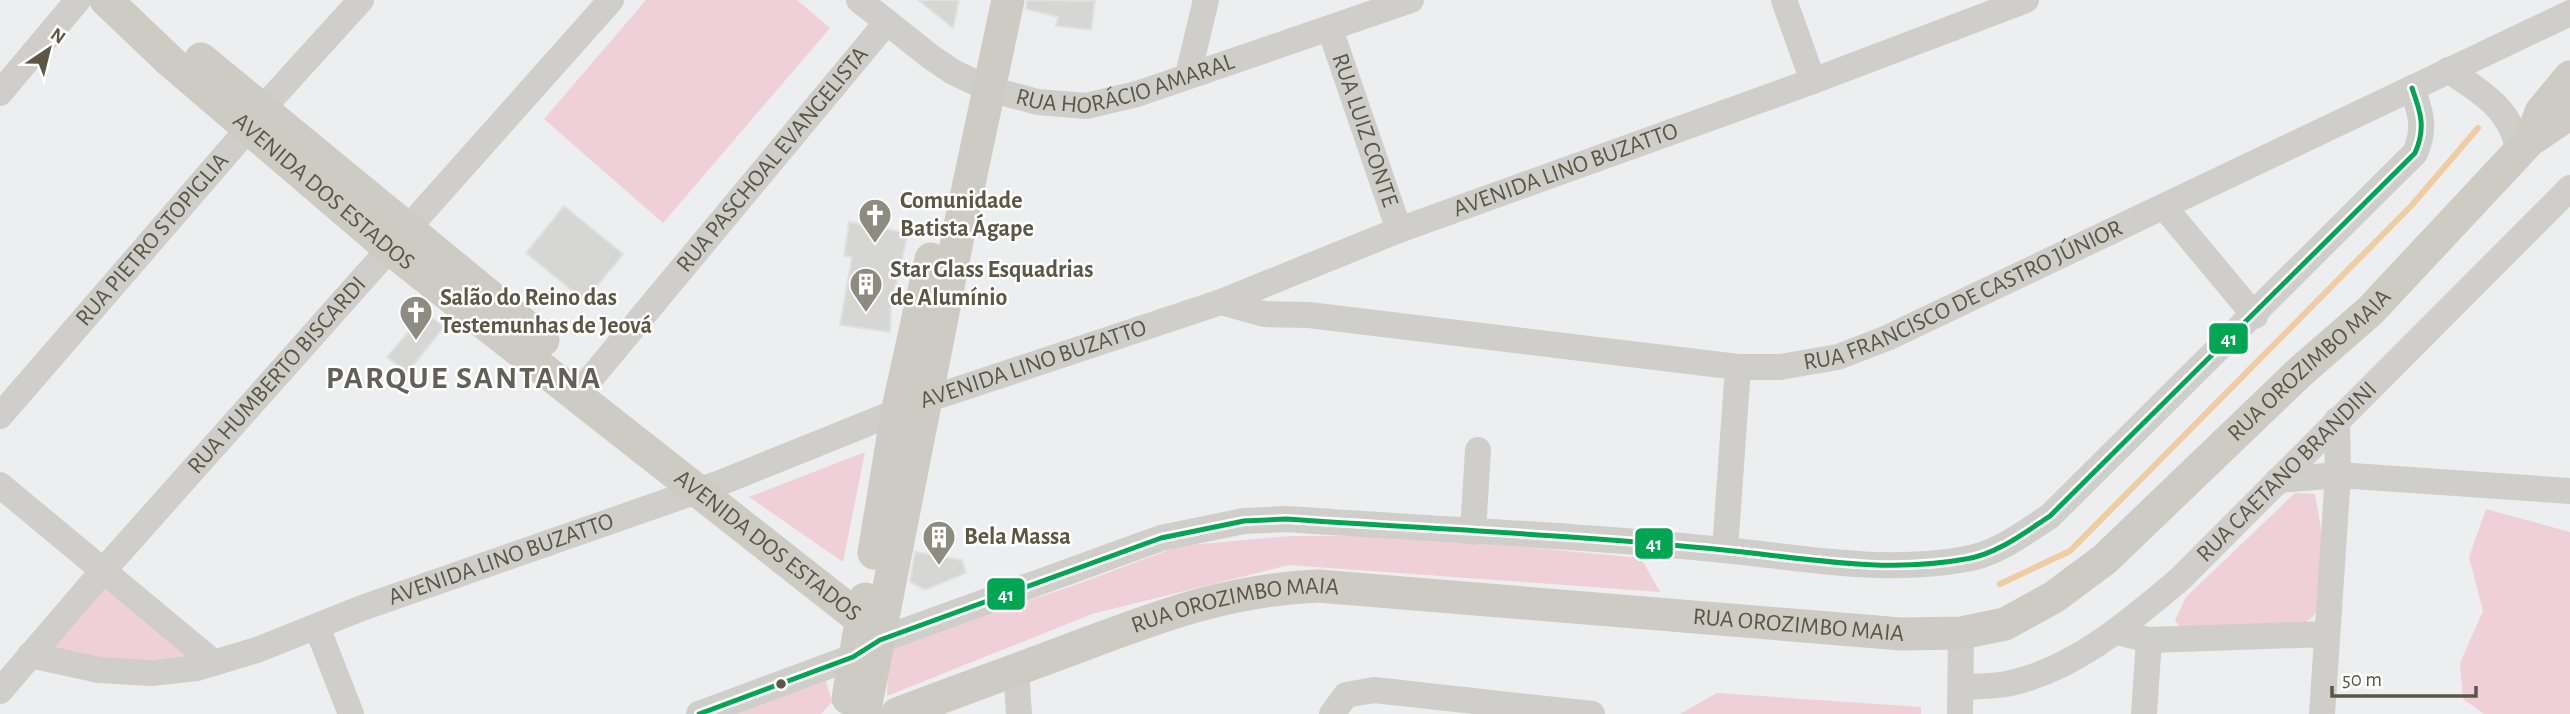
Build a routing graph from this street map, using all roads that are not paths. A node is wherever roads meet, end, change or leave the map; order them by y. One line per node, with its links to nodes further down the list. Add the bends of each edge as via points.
1 (78, 0): 22 (street)
2 (106, 0): 24 (main road, AVENIDA DOS ESTADOS)
3 (137, 0): 24 (main road, AVENIDA DOS ESTADOS)
4 (360, 0): 24 (street, RUA PIETRO STOPIGLIA)
5 (611, 0): 29 (street, RUA HUMBERTO BISCARDI)
6 (859, 0): 14 (street, RUA HORÁCIO AMARAL)
7 (986, 0): 20 (main road)
8 (1008, 0): 20 (main road)
9 (1206, 0): 17 (street)
10 (1410, 0): 15 (street, RUA HORÁCIO AMARAL)
11 (1784, 0): 19 (street)
12 (2026, 0): 19 (street, AVENIDA LINO BUZATTO)
13 (2570, 13): 16 (street, RUA FRANCISCO DE CASTRO JÚNIOR)
14 (887, 22): 20 (street, RUA HORÁCIO AMARAL, via 953,72); 35 (street, RUA PASCHOAL EVANGELISTA)
15 (1330, 29): 17 (street, RUA HORÁCIO AMARAL); 28 (street, RUA LUIZ CONTE)
16 (2448, 70): 21 (street, RUA FRANCISCO DE CASTRO JÚNIOR); 25 (street, via 2500,108)
17 (1188, 75): 20 (street, RUA HORÁCIO AMARAL, via 1086,106 1038,102)
18 (2570, 77): 25 (main road, RUA OROZIMBO MAIA, via 2542,112)
19 (1813, 82): 28 (street, AVENIDA LINO BUZATTO)
20 (980, 83): 36 (main road)
21 (2412, 88): 27 (street, RUA FRANCISCO DE CASTRO JÚNIOR); 33 (street, via 2423,134 2415,153)
22 (0, 93)
23 (2570, 113): 25 (main road, RUA OROZIMBO MAIA)
24 (255, 119): 29 (main road, AVENIDA DOS ESTADOS); 37 (street, RUA PIETRO STOPIGLIA)
25 (2524, 146): 51 (main road, RUA OROZIMBO MAIA, via 2370,311 2105,559 2025,615)
26 (2570, 188): 38 (street, RUA CAETANO BRANDINI)
27 (2165, 208): 33 (street); 34 (street, RUA FRANCISCO DE CASTRO JÚNIOR, via 1838,357 1780,367)
28 (1399, 230): 30 (street, AVENIDA LINO BUZATTO)
29 (399, 239): 35 (main road, AVENIDA DOS ESTADOS); 47 (street, RUA HUMBERTO BISCARDI)
30 (1276, 280): 31 (street, AVENIDA LINO BUZATTO); 32 (street)
31 (1221, 302): 32 (street, RUA FRANCISCO DE CASTRO JÚNIOR, via 1264,314); 36 (street, AVENIDA LINO BUZATTO)
32 (1309, 316): 34 (street, RUA FRANCISCO DE CASTRO JÚNIOR)
33 (2255, 316): 46 (street, via 2050,516 2004,546 1968,559 1892,564 1814,563)
34 (1738, 366): 46 (street)
35 (584, 386): 43 (main road, AVENIDA DOS ESTADOS)
36 (911, 406): 43 (street, AVENIDA LINO BUZATTO); 48 (main road)
37 (0, 416)
38 (2337, 420): 40 (street); 41 (street, RUA CAETANO BRANDINI)
39 (1478, 450): 45 (street)
40 (2339, 475): 41 (street); 44 (street); 52 (street)
41 (2278, 480): 50 (street, RUA CAETANO BRANDINI, via 2180,579)
42 (0, 485): 47 (street)
43 (706, 486): 48 (main road, AVENIDA DOS ESTADOS); 49 (street, AVENIDA LINO BUZATTO)
44 (2570, 491)
45 (1473, 532): 46 (street); 48 (street, via 1286,519 1214,526)
46 (1725, 550)
47 (102, 572): 54 (street, RUA HUMBERTO BISCARDI); 55 (street)
48 (871, 626): 62 (street); 63 (main road); 64 (main road)
49 (317, 627): 55 (street, AVENIDA LINO BUZATTO); 61 (street)
50 (2117, 632): 53 (street); 57 (street, RUA CAETANO BRANDINI, via 2044,673 2010,684)
51 (1961, 633): 56 (main road, RUA OROZIMBO MAIA, via 1900,634 1318,586 1270,588 1191,606); 57 (street)
52 (2327, 634): 53 (street); 70 (street)
53 (2148, 640): 69 (street)
54 (30, 655): 55 (street, AVENIDA LINO BUZATTO, via 99,670 152,673); 58 (street, RUA HUMBERTO BISCARDI)
55 (213, 662)
56 (1016, 670): 65 (main road, RUA OROZIMBO MAIA); 66 (street)
57 (1962, 687): 68 (street)
58 (0, 691)
59 (1339, 705): 60 (street, via 1374,690)
60 (1499, 710): 67 (street)
61 (351, 714)
62 (699, 714)
63 (846, 714)
64 (864, 714)
65 (897, 714)
66 (1019, 714)
67 (1592, 714)
68 (1960, 714)
69 (2144, 714)
70 (2322, 714)

